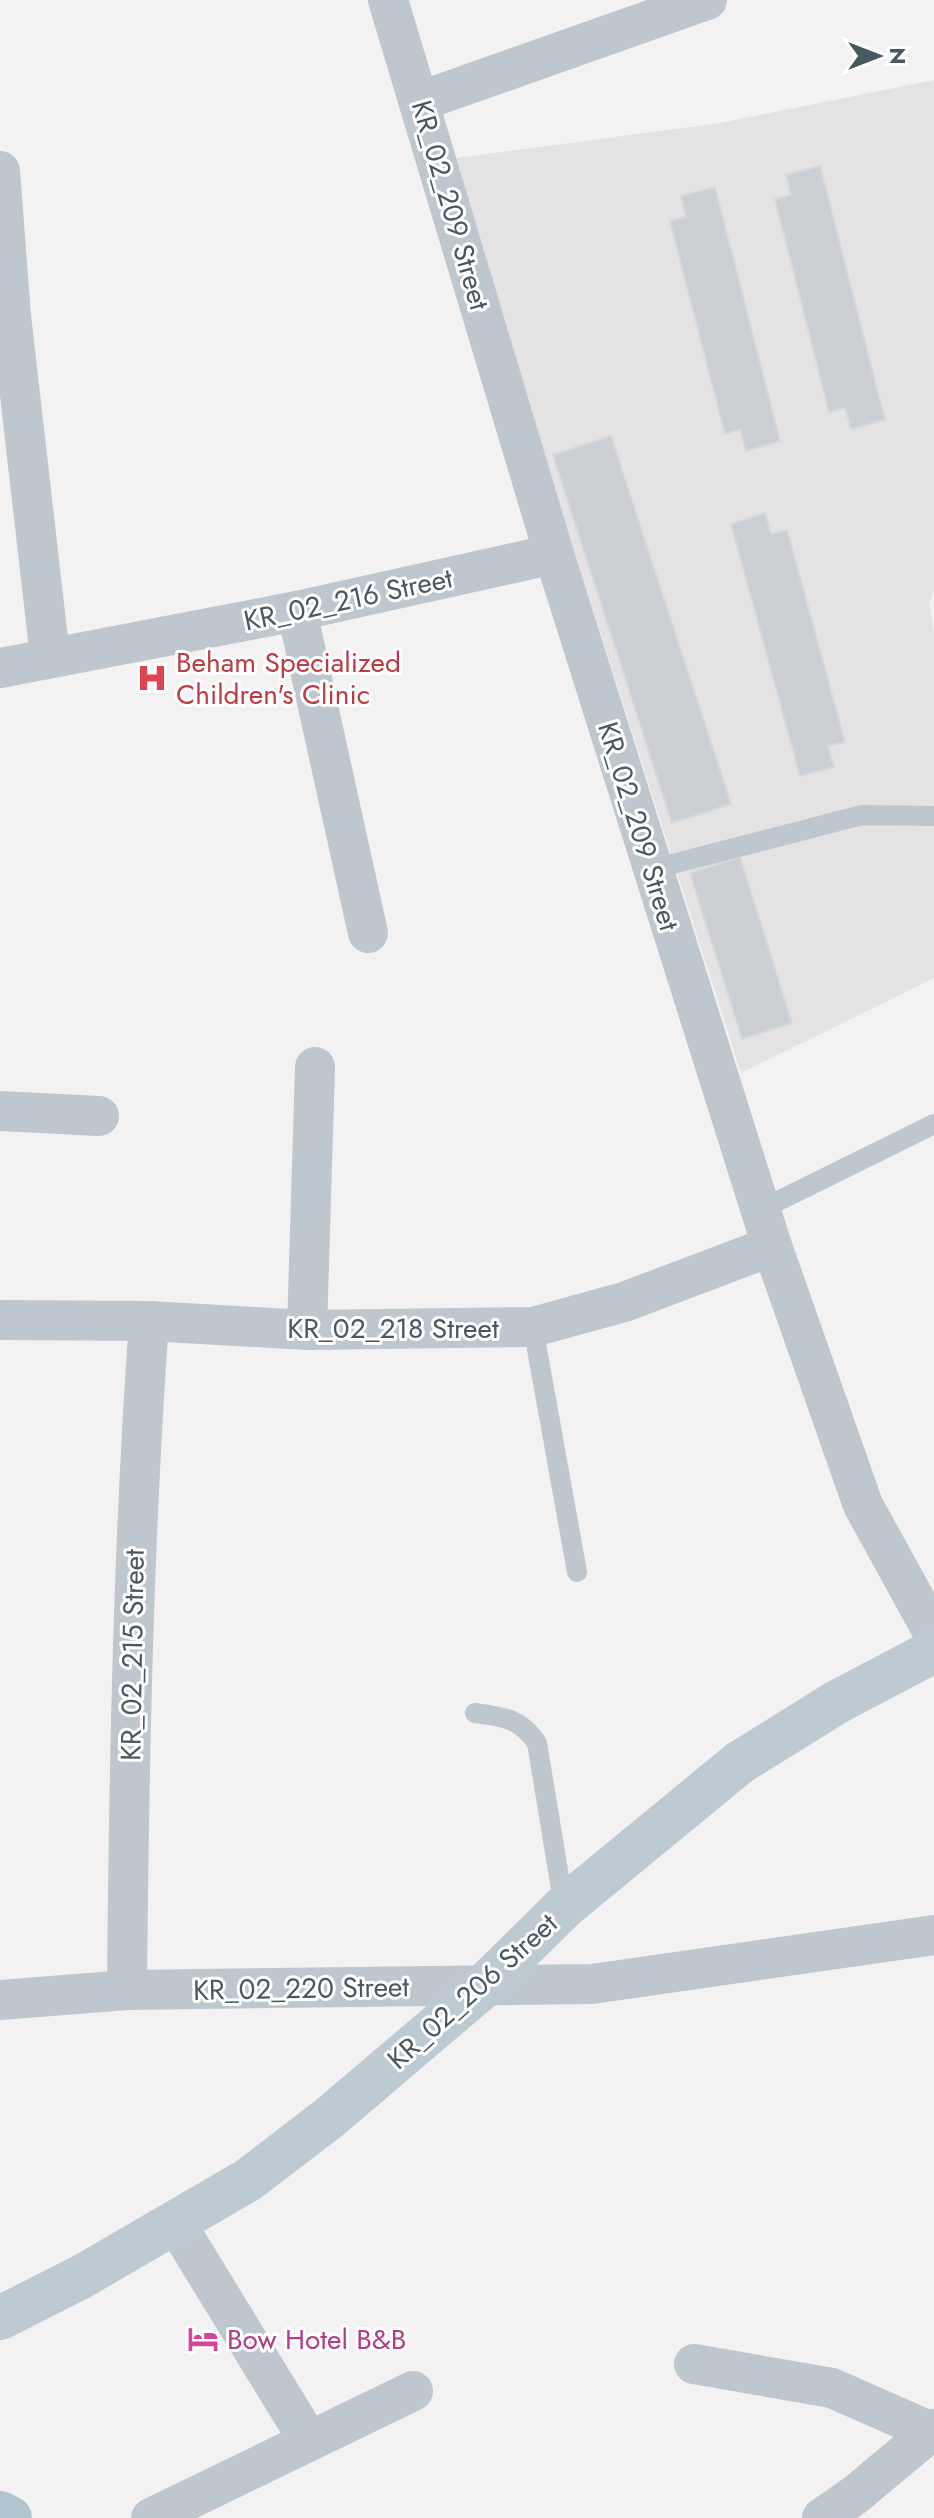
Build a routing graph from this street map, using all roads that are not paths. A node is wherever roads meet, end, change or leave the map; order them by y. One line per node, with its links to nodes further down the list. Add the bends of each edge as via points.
1 (388, 0): 3 (street, KR_02_209 Street)
2 (707, 0): 3 (street)
3 (421, 101): 5 (street, KR_02_209 Street)
4 (0, 171): 7 (street)
5 (554, 554): 6 (street, KR_02_216 Street); 10 (street, KR_02_209 Street)
6 (297, 611): 7 (street, KR_02_216 Street); 11 (street)
7 (50, 657): 8 (street, KR_02_216 Street)
8 (0, 668)
9 (934, 816): 10 (lane, via 862,815)
10 (653, 869): 16 (street, KR_02_209 Street)
11 (368, 933)
12 (315, 1067): 20 (street)
13 (0, 1111): 14 (street)
14 (99, 1116)
15 (934, 1124): 16 (lane)
16 (766, 1228): 19 (street, KR_02_218 Street, via 624,1302); 22 (street, KR_02_209 Street, via 863,1505)
17 (0, 1320): 18 (street, KR_02_218 Street)
18 (149, 1321): 20 (street, KR_02_218 Street); 28 (street, KR_02_215 Street, via 130,1681)
19 (533, 1327): 20 (street, KR_02_218 Street); 21 (lane)
20 (307, 1330)
21 (577, 1572)
22 (934, 1634)
23 (934, 1651): 25 (street, KR_02_206 Street, via 837,1702 739,1763)
24 (475, 1713): 25 (lane, via 525,1726 537,1743)
25 (564, 1907): 27 (street, KR_02_206 Street)
26 (934, 1935): 27 (street, KR_02_220 Street, via 592,1984)
27 (484, 1986): 28 (street, KR_02_220 Street); 30 (street, KR_02_206 Street, via 271,2163)
28 (127, 1990): 29 (street, KR_02_220 Street)
29 (0, 2000)
30 (175, 2222): 31 (street, KR_02_206 Street); 35 (street)
31 (0, 2318)
32 (694, 2364): 34 (street, via 832,2388)
33 (413, 2391): 35 (street)
34 (934, 2431): 39 (street)
35 (309, 2441): 38 (street)
36 (0, 2513): 37 (main road)
37 (10, 2518)
38 (151, 2518)
39 (822, 2518)

